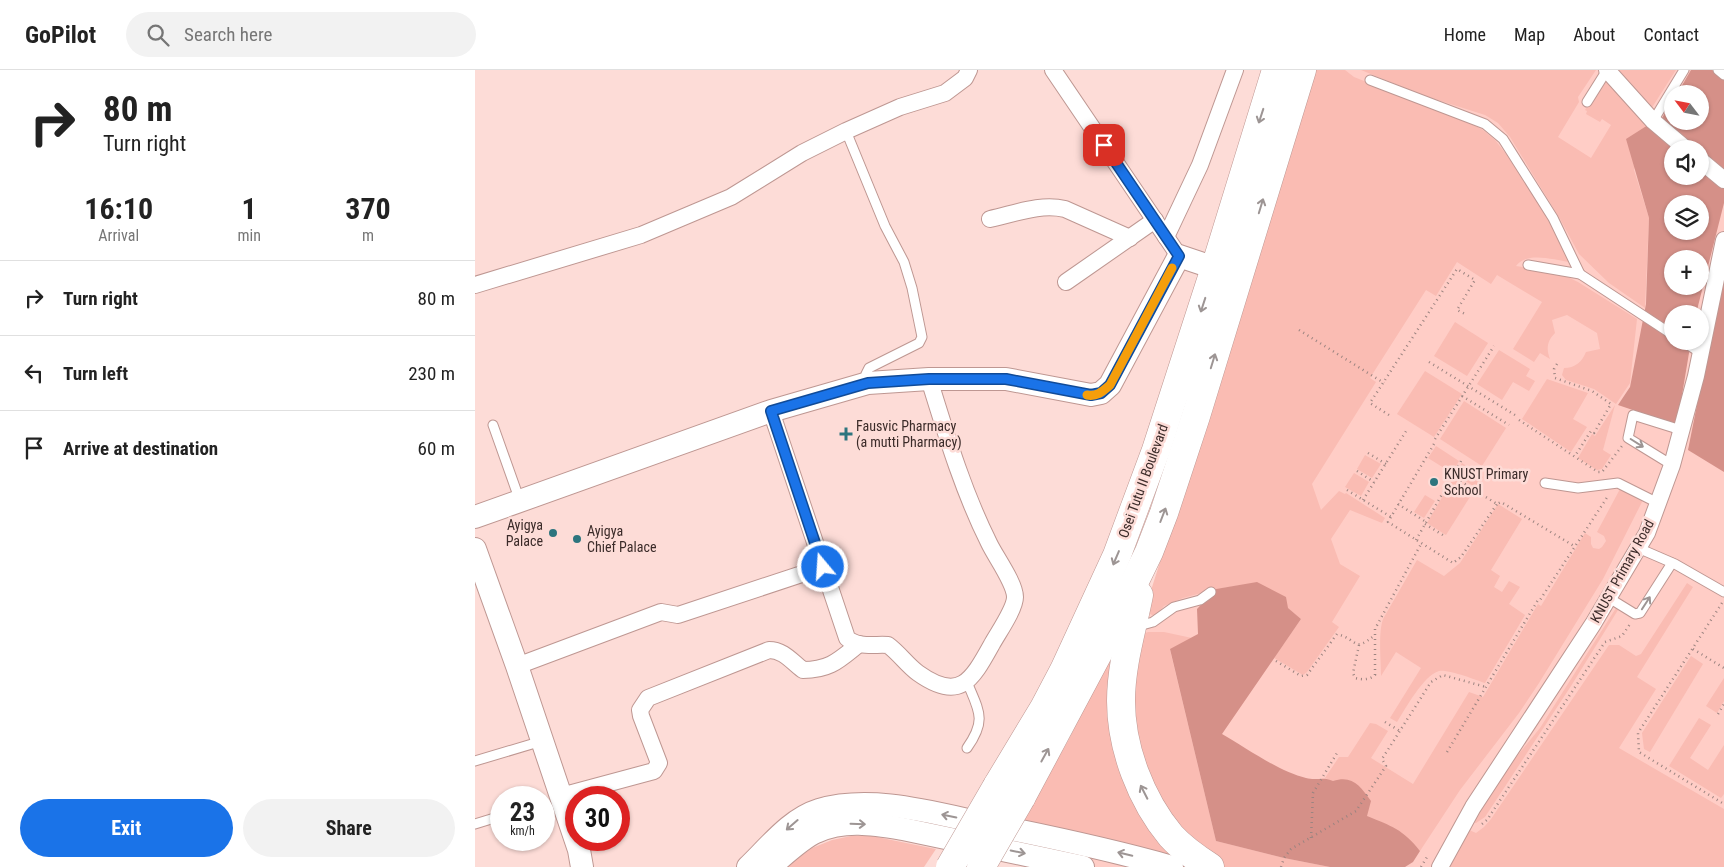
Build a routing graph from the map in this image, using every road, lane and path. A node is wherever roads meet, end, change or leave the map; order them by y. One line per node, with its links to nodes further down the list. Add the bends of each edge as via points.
1 (969, 70): 13 (street, via 965,78 945,93 899,107)
2 (1053, 70): 18 (street)
3 (1235, 70): 19 (street, via 1200,165)
4 (1276, 70): 24 (highway, Osei Tutu II Boulevard, one-way to 24)
5 (1302, 70): 77 (highway, Osei Tutu II Boulevard, one-way to 5, via 1177,476)
6 (1607, 70): 11 (lane); 12 (street)
7 (1684, 70): 12 (lane)
8 (1718, 70): 9 (lane)
9 (1724, 75)
10 (1370, 80): 25 (lane, via 1485,124 1503,139 1553,218)
11 (1587, 102)
12 (1653, 121): 14 (street)
13 (846, 130): 27 (street, via 731,197 641,235); 37 (lane, via 885,226 904,262 922,337 919,343 869,368)
14 (1675, 140)
15 (1709, 168): 16 (street)
16 (1724, 180)
17 (990, 219): 20 (street, via 1054,206)
18 (1155, 220): 19 (street); 20 (street)
19 (1166, 237): 22 (street)
20 (1130, 238): 26 (street)
21 (1724, 240): 33 (street, KNUST Primary Road)
22 (1179, 256): 24 (street); 36 (street, via 1110,385 1101,393 1091,395 1006,379)
23 (1528, 265): 25 (lane)
24 (1215, 268): 104 (highway, Osei Tutu II Boulevard, one-way to 104, via 1156,450 1117,555 1044,708)
25 (1580, 274): 29 (lane)
26 (1067, 282)
27 (475, 285)
28 (1467, 315): 38 (path, via 1457,310 1475,280 1457,269)
29 (1664, 329)
30 (1299, 330): 38 (path)
31 (1494, 346): 39 (path)
32 (1696, 350): 33 (lane)
33 (1701, 353): 48 (street, KNUST Primary Road)
34 (1429, 362): 39 (path)
35 (1557, 364): 53 (path, via 1555,378 1592,391 1611,404 1594,433 1591,431)
36 (929, 379): 37 (street); 93 (street, via 968,493 1015,597 979,668)
37 (868, 383): 41 (street)
38 (1384, 383): 42 (path, via 1371,403)
39 (1468, 387): 40 (path); 43 (path)
40 (1462, 396): 46 (path); 50 (path)
41 (771, 411): 64 (street); 79 (street)
42 (1389, 415)
43 (1515, 415)
44 (1519, 420): 53 (path)
45 (493, 425): 64 (lane)
46 (1509, 426)
47 (1408, 428): 55 (path)
48 (1681, 430): 49 (lane, via 1633,416); 56 (street, KNUST Primary Road)
49 (1628, 438): 53 (path, via 1602,472); 56 (lane, one-way to 56)
50 (1435, 439)
51 (1434, 444): 66 (path)
52 (1368, 453): 55 (path)
53 (1575, 456)
54 (1461, 461): 58 (path)
55 (1386, 464): 59 (path)
56 (1672, 465): 65 (street, KNUST Primary Road)
57 (1357, 471): 59 (path)
58 (1452, 476): 67 (path); 70 (path)
59 (1374, 482): 63 (path)
60 (1618, 483): 61 (lane, via 1578,488); 65 (lane); 74 (path)
61 (1545, 484)
62 (1347, 490): 63 (path)
63 (1363, 500): 68 (path)
64 (520, 501): 69 (street)
65 (1658, 503): 75 (street, KNUST Primary Road)
66 (1398, 504): 68 (path); 70 (path)
67 (1497, 504): 73 (path, via 1461,557 1453,563); 74 (path, via 1501,502)
68 (1391, 516): 72 (path, via 1388,522)
69 (475, 517)
70 (1425, 523): 71 (path); 72 (path)
71 (1446, 537)
72 (1416, 540): 73 (path)
73 (1422, 544): 86 (path, via 1375,628)
74 (1574, 546): 94 (path)
75 (1638, 548): 78 (lane); 82 (street, KNUST Primary Road)
76 (475, 549): 91 (street)
77 (1149, 552): 85 (highway); 104 (highway, Osei Tutu II Boulevard, one-way to 77, via 1085,680)
78 (1672, 563): 81 (lane); 84 (lane, one-way to 78, via 1640,613)
79 (823, 567): 87 (street, via 847,638); 91 (street, via 678,615 661,612)
80 (1211, 592): 85 (lane, via 1200,600 1173,607 1153,622)
81 (1724, 592)
82 (1609, 598): 84 (lane); 109 (street, KNUST Primary Road)
83 (1724, 600): 89 (path)
84 (1635, 614): 109 (path, via 1623,636 1605,642 1487,820 1477,828)
85 (1133, 628): 118 (highway, one-way to 85, via 1171,836 1142,789 1131,760 1121,701 1124,665)
86 (1375, 635): 88 (path); 88 (path, via 1375,674 1370,679 1355,678 1353,673)
87 (859, 644): 93 (street, via 888,645 918,673 944,686 954,687); 105 (street, via 835,664 809,670 803,670 783,652 769,650 648,698 640,710 659,763 654,771)
88 (1359, 646): 90 (path, via 1337,634 1304,676)
89 (1693, 649): 92 (path); 106 (path, via 1638,733 1639,752)
90 (1276, 662)
91 (517, 666): 99 (street)
92 (1724, 668)
93 (967, 682): 100 (lane, via 979,712 979,730)
94 (1486, 687): 98 (path, via 1443,675 1431,682); 101 (path)
95 (1724, 704): 96 (path)
96 (1718, 714)
97 (1385, 722): 98 (path)
98 (1400, 731): 110 (path, via 1382,759 1386,766 1357,811)
99 (542, 741): 103 (lane); 105 (street)
100 (967, 748)
101 (1447, 752)
102 (1337, 753): 110 (path, via 1313,792)
103 (475, 761)
104 (1009, 792): 114 (highway, Osei Tutu II Boulevard, bridge); 115 (highway, Osei Tutu II Boulevard, bridge)
105 (561, 796): 111 (street)
106 (1724, 804)
107 (490, 819): 108 (lane)
108 (475, 824)
109 (1462, 826): 120 (street, KNUST Primary Road)
110 (1311, 838): 119 (path, via 1291,849)
111 (582, 867)
112 (749, 867): 117 (street, one-way to 112, via 896,805 843,805 817,811 796,821)
113 (770, 867): 116 (street, one-way to 116, via 814,833 842,824 903,829)
114 (950, 867)
115 (981, 867)
116 (1083, 867)
117 (1172, 867)
118 (1210, 867)
119 (1281, 867)
120 (1439, 867)

